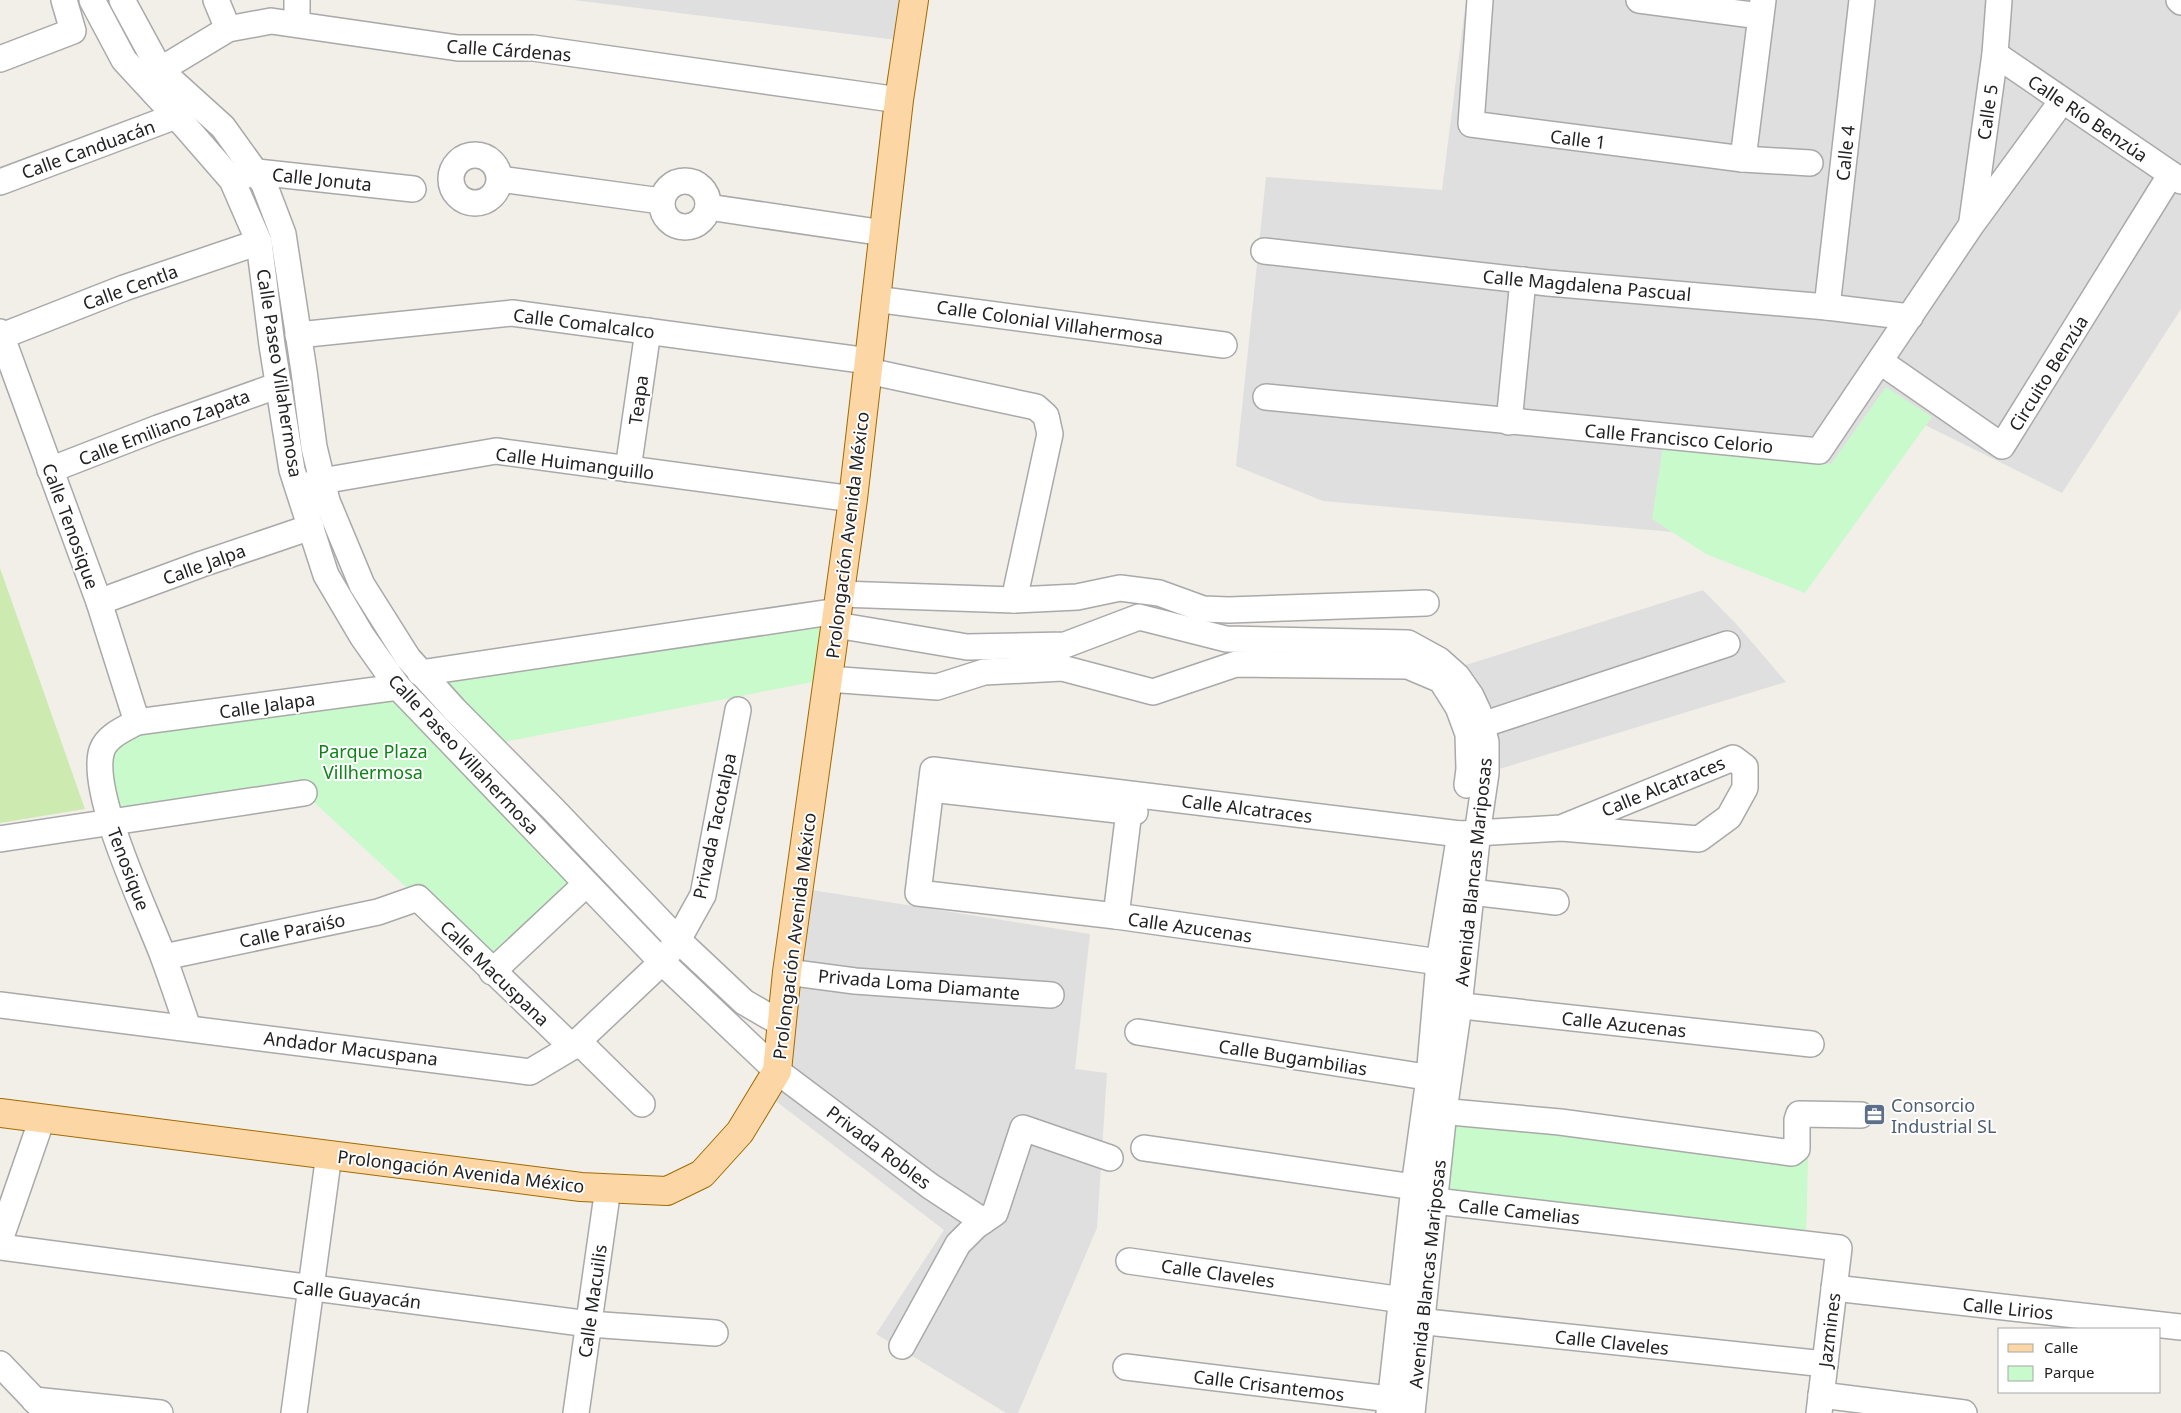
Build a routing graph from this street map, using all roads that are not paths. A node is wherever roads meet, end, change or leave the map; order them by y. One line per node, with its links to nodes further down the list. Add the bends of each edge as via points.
1 (64, 0): 15 (street, via 73,31)
2 (92, 0): 19 (street, Calle Paseo Villahermosa, via 124,60)
3 (122, 0): 16 (street, Calle Paseo Villahermosa)
4 (216, 0): 13 (street)
5 (914, 0): 17 (main road, Prolongación Avenida México)
6 (1480, 0): 20 (street, Calle 1, via 1471,124)
7 (1639, 0): 10 (street)
8 (1862, 0): 34 (street, Calle 4)
9 (2013, 0): 11 (street)
10 (1762, 8): 20 (street)
11 (1998, 10): 14 (street, Calle 5)
12 (297, 12): 13 (street, Calle Cárdenas, via 271,21); 17 (street, Calle Cárdenas, via 458,48 533,48)
13 (228, 29): 16 (street, Calle Cárdenas)
14 (1995, 54): 18 (street, Calle Río Benzúa); 28 (street, Calle 5)
15 (0, 59)
16 (160, 70): 22 (street, Calle Paseo Villahermosa, via 223,127)
17 (899, 100): 29 (main road, Prolongación Avenida México)
18 (2062, 101): 23 (street, Calle Río Benzúa); 28 (street, Calle Francisco Celorio)
19 (176, 116): 25 (street, Calle Paseo Villahermosa); 26 (street, Calle Canduacán)
20 (1743, 159): 21 (street, Calle 1)
21 (1810, 163)
22 (257, 172): 25 (street, Calle Jonuta); 27 (street, Calle Jonuta); 38 (street, Calle Paseo Villahermosa, via 283,234)
23 (2176, 178): 40 (street, Circuito Benzúa, via 2002,446)
24 (500, 179): 29 (street, via 662,201 665,191 673,184 693,182 707,197 708,207)
25 (232, 180): 30 (street, Calle Paseo Villahermosa)
26 (0, 182)
27 (413, 189)
28 (1972, 224): 35 (street, Calle Francisco Celorio)
29 (884, 233): 33 (main road, Prolongación Avenida México)
30 (260, 242): 37 (street, Calle Centla); 42 (street, Calle Paseo Villahermosa)
31 (1264, 251): 32 (street, Calle Magdalena Pascual)
32 (1523, 280): 34 (street, Calle Magdalena Pascual); 44 (street)
33 (875, 299): 39 (street, Calle Colonial Villahermosa); 41 (main road, Prolongación Avenida México)
34 (1827, 307): 35 (street, Calle Magdalena Pascual)
35 (1910, 317): 40 (street, Calle Francisco Celorio)
36 (648, 331): 38 (street, Calle Comalcalco, via 512,313); 41 (street, Calle Comalcalco); 45 (street, Teapa)
37 (1, 334): 46 (street, Calle Tenosique)
38 (298, 335): 47 (street, Calle Paseo Villahermosa)
39 (1224, 346)
40 (1881, 362): 44 (street, Calle Francisco Celorio, via 1819,451)
41 (868, 366): 49 (main road, Prolongación Avenida México); 51 (street, Calle Comalcalco, via 1036,407 1046,416 1050,434)
42 (278, 385): 46 (street, Calle Emiliano Zapata); 48 (street, Calle Paseo Villahermosa)
43 (1266, 397): 44 (street, Calle Francisco Celorio)
44 (1509, 422)
45 (628, 469): 47 (street, Calle Huimanguillo, via 496,451); 49 (street, Calle Huimanguillo)
46 (50, 470): 52 (street, Calle Tenosique)
47 (322, 481): 48 (street, Calle Huimanguillo); 56 (street, Calle Paseo Villahermosa, via 327,501 362,585)
48 (298, 488): 50 (street, Calle Paseo Villahermosa)
49 (854, 499): 54 (main road, Prolongación Avenida México)
50 (310, 526): 52 (street, Calle Jalpa); 58 (street, Calle Paseo Villahermosa, via 326,575 362,636)
51 (1014, 600): 53 (street, via 1077,597 1120,588 1159,593 1203,609); 54 (street)
52 (99, 602): 61 (street, Calle Tenosique)
53 (1426, 603)
54 (838, 610): 56 (street); 57 (main road, Prolongación Avenida México); 62 (street, Avenida Blancas Mariposas, via 967,647 1065,645 1139,617 1226,639 1408,642 1439,660 1457,676 1471,696)
55 (1727, 644): 62 (street)
56 (420, 673): 59 (street, Calle Paseo Villahermosa)
57 (828, 679): 69 (street, Avenida Blancas Mariposas, via 937,687 984,672 1062,668 1152,692 1236,664 1408,666 1441,680 1458,707 1468,734); 81 (main road, Prolongación Avenida México)
58 (398, 687): 61 (street, Calle Jalapa); 63 (street, Calle Paseo Villahermosa)
59 (454, 709): 63 (street); 76 (street, Calle Paseo Villahermosa)
60 (738, 710): 76 (street, Privada Tacotalpa, via 703,895)
61 (137, 722): 66 (street, Tenosique, via 115,733 102,750 100,778)
62 (1482, 725): 69 (street, Avenida Blancas Mariposas, via 1486,742 1486,773)
63 (436, 727): 70 (street, Calle Paseo Villahermosa)
64 (304, 793): 66 (street)
65 (1130, 803): 69 (street, Calle Alcatraces); 72 (street, Calle Alcatraces, via 932,779); 75 (street)
66 (110, 822): 68 (street); 77 (street, Tenosique)
67 (1561, 828): 67 (street, Calle Alcatraces, via 1699,839 1729,817 1745,788 1745,767 1733,758); 69 (street, Calle Alcatraces)
68 (0, 839)
69 (1468, 842): 71 (street, Avenida Blancas Mariposas); 79 (street, Avenida Blancas Mariposas)
70 (586, 884): 78 (street, Calle Paseo Villahermosa); 80 (street)
71 (1470, 892): 74 (street); 79 (street, Avenida Blancas Mariposas)
72 (918, 893): 75 (street, Calle Azucenas)
73 (418, 898): 77 (street, Calle Paraiśo, via 378,912); 80 (street, Calle Macuspana)
74 (1556, 902)
75 (1116, 916): 79 (street, Calle Azucenas)
76 (678, 940): 78 (street, Privada Tacotalpa); 85 (street, Calle Paseo Villahermosa, via 744,1002)
77 (164, 957): 86 (street, Tenosique)
78 (662, 962): 88 (street, Andador Macuspana); 90 (street, Calle Paseo Villahermosa)
79 (1451, 963): 84 (street, Avenida Blancas Mariposas)
80 (492, 972): 88 (street, Calle Macuspana)
81 (788, 972): 82 (street, Privada Loma Diamante, via 855,981); 85 (main road, Prolongación Avenida México)
82 (1051, 995)
83 (0, 1005): 86 (street, Andador Macuspana)
84 (1447, 1005): 89 (street, Calle Azucenas); 91 (street, Avenida Blancas Mariposas)
85 (782, 1024): 90 (main road, Prolongación Avenida México)
86 (188, 1028): 88 (street, Andador Macuspana, via 530,1072)
87 (1138, 1032): 91 (street, Calle Bugambilias)
88 (575, 1044): 92 (street, Calle Macuspana)
89 (1811, 1044)
90 (776, 1071): 101 (main road, Prolongación Avenida México, via 740,1132 702,1174 667,1191); 103 (street, Privada Robles, via 930,1186)
91 (1438, 1079): 93 (street, Avenida Blancas Mariposas)
92 (642, 1104)
93 (1434, 1111): 95 (street, via 1560,1122 1792,1153 1797,1149 1799,1114); 100 (street, Avenida Blancas Mariposas); 102 (street, Avenida Blancas Mariposas)
94 (0, 1113): 96 (main road, Prolongación Avenida México)
95 (1861, 1115)
96 (42, 1119): 98 (main road, Prolongación Avenida México); 104 (street)
97 (1144, 1148): 100 (street, Calle Camelias)
98 (329, 1154): 101 (main road, Prolongación Avenida México); 108 (street)
99 (1110, 1158): 103 (street, via 1023,1128 995,1213)
100 (1414, 1187): 102 (street, Calle Camelias); 110 (street, Avenida Blancas Mariposas)
101 (608, 1188): 111 (street, Calle Macuilis)
102 (1435, 1201): 106 (street, Calle Camelias); 110 (street, Avenida Blancas Mariposas)
103 (983, 1221): 114 (street, via 958,1244)
104 (0, 1240)
105 (0, 1247): 108 (street, Calle Guayacán)
106 (1839, 1248): 109 (street, Jazmines)
107 (1129, 1261): 110 (street, Calle Claveles)
108 (311, 1288): 111 (street, Calle Guayacán); 122 (street)
109 (1834, 1288): 112 (street, Calle Lirios); 116 (street, Jazmines)
110 (1412, 1311): 116 (street, Calle Claveles); 120 (street, Avenida Blancas Mariposas)
111 (588, 1324): 113 (street, Calle Guayacán); 123 (street, Calle Macuilis)
112 (2181, 1327)
113 (715, 1333)
114 (902, 1346)
115 (0, 1364): 119 (street)
116 (1825, 1364): 118 (street, Jazmines)
117 (1126, 1367): 120 (street, Calle Crisantemos)
118 (1820, 1404): 124 (street)
119 (40, 1406): 121 (street)
120 (1401, 1407)
121 (160, 1413)
122 (294, 1413)
123 (576, 1413)
124 (1964, 1413)

